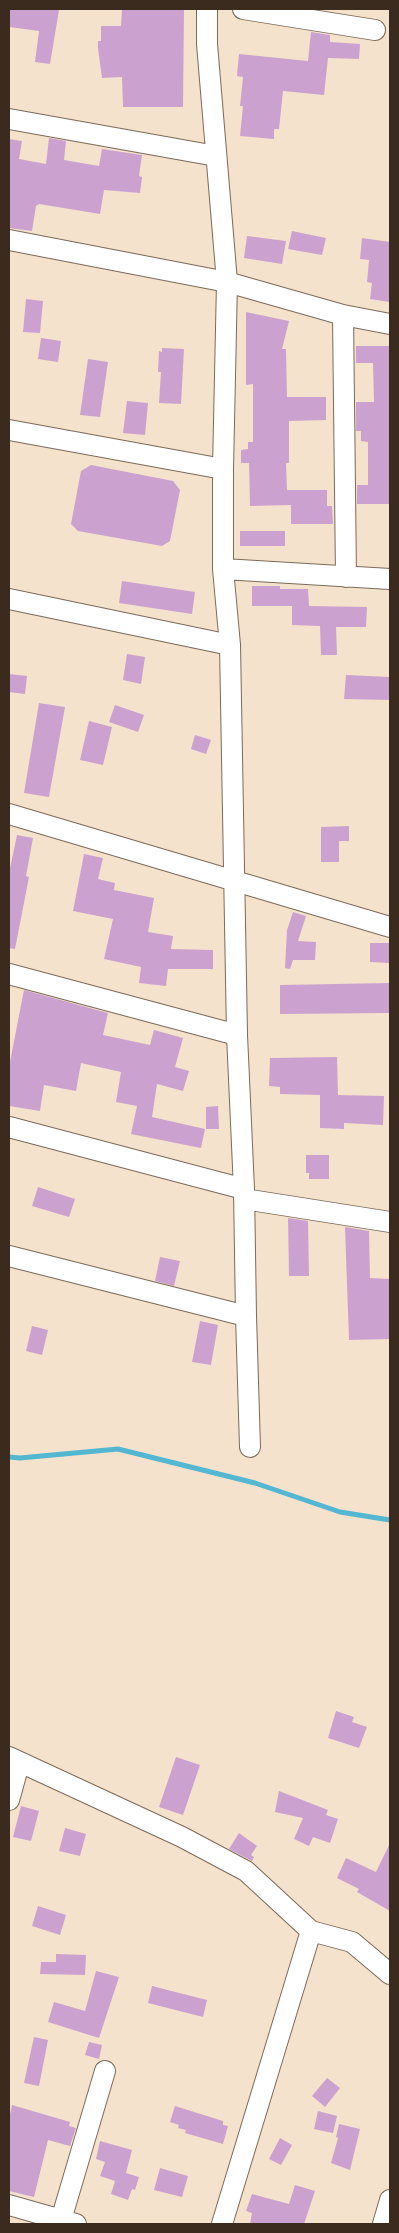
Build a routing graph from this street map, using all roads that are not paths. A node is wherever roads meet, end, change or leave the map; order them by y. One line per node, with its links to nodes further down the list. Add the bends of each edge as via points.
1 (207, 9): 5 (street)
2 (243, 9): 3 (street)
3 (375, 30)
4 (9, 119): 5 (street)
5 (216, 156): 7 (street)
6 (9, 240): 7 (street)
7 (227, 282): 8 (street); 11 (street)
8 (342, 315): 9 (street); 13 (street)
9 (390, 324)
10 (9, 430): 11 (street)
11 (223, 469): 12 (street)
12 (223, 569): 13 (street); 16 (street)
13 (346, 577): 14 (street)
14 (390, 579)
15 (9, 600): 16 (street)
16 (230, 645): 18 (street)
17 (9, 814): 18 (street)
18 (235, 881): 19 (street); 21 (street)
19 (390, 927)
20 (9, 974): 21 (street)
21 (237, 1035): 23 (street)
22 (9, 1127): 23 (street)
23 (244, 1194): 24 (street); 26 (street)
24 (390, 1222)
25 (9, 1256): 26 (street)
26 (246, 1316): 27 (street)
27 (250, 1447)
28 (14, 1760): 29 (street); 30 (street, via 182,1837 246,1871)
29 (9, 1800)
30 (311, 1931): 31 (street, via 352,1942); 36 (street)
31 (390, 1974)
32 (105, 2070): 35 (street)
33 (390, 2200): 37 (street)
34 (9, 2205): 35 (street)
35 (69, 2222)
36 (222, 2224)
37 (383, 2224)

